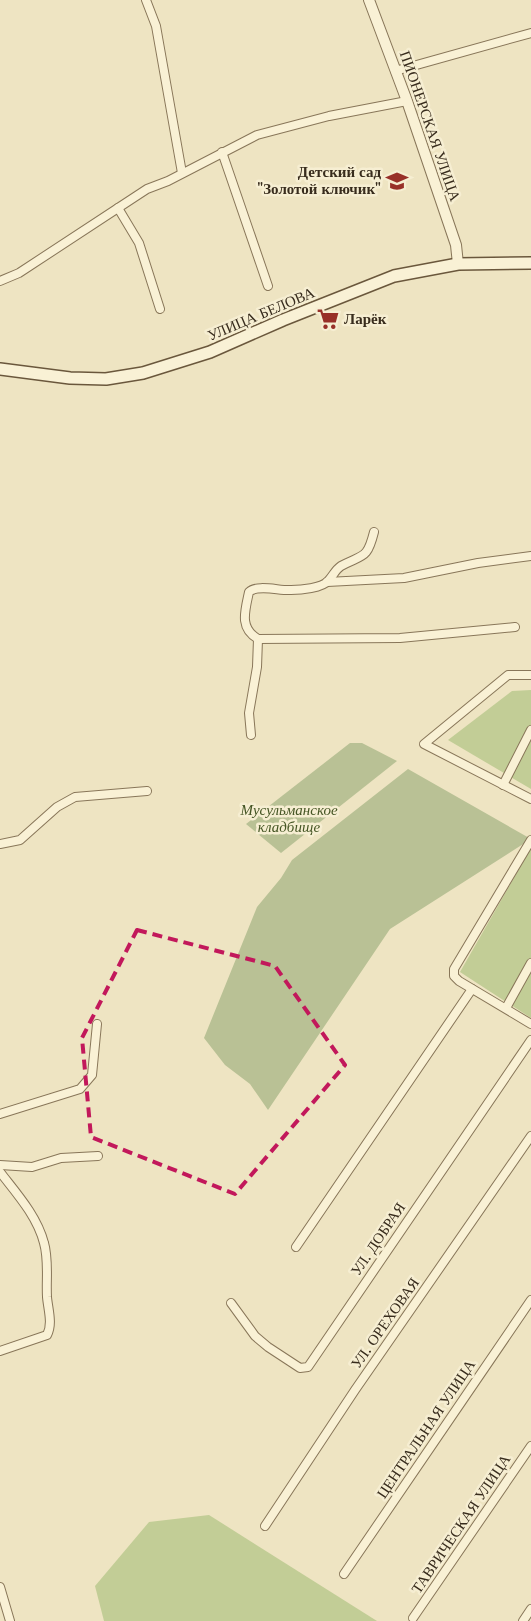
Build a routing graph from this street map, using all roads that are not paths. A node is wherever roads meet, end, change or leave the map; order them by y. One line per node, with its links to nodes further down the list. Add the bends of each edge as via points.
1 (146, 0): 7 (street, via 156,26)
2 (369, 0): 4 (street, ПИОНЕРСКАЯ УЛИЦА)
3 (531, 32): 4 (street)
4 (395, 71): 5 (street, ПИОНЕРСКАЯ УЛИЦА)
5 (407, 102): 6 (street, via 329,116 257,135); 10 (street, ПИОНЕРСКАЯ УЛИЦА, via 456,246)
6 (222, 152): 7 (street); 12 (street)
7 (182, 173): 8 (street, via 147,189)
8 (118, 208): 11 (street, via 19,273); 13 (street, via 139,243)
9 (531, 263): 10 (main road, УЛИЦА БЕЛОВА)
10 (458, 264): 14 (main road, УЛИЦА БЕЛОВА, via 394,276 210,352 143,373 106,379)
11 (0, 281)
12 (268, 286)
13 (160, 309)
14 (0, 370)
15 (374, 532): 17 (street, via 367,552 340,567)
16 (531, 556): 17 (street, via 404,578)
17 (328, 582): 19 (street, via 292,590 251,590 244,623 251,635)
18 (515, 627): 19 (street, via 400,638)
19 (258, 639): 22 (street, via 249,713)
20 (531, 675): 23 (street, via 508,676 424,744)
21 (531, 730): 23 (street)
22 (251, 735)
23 (503, 785): 25 (street)
24 (147, 791): 27 (street, via 75,798 57,807 20,840)
25 (531, 799)
26 (531, 840): 29 (street, via 454,969 456,979)
27 (0, 844)
28 (531, 963): 30 (street)
29 (472, 989): 30 (street); 39 (street)
30 (506, 1008): 32 (street)
31 (97, 1024): 34 (street, via 92,1074 80,1089)
32 (531, 1024)
33 (531, 1040): 41 (street, УЛ. ДОБРАЯ, via 308,1368 300,1368 255,1336)
34 (0, 1114)
35 (531, 1136): 44 (street, УЛ. ОРЕХОВАЯ)
36 (98, 1156): 37 (street, via 60,1158 32,1166)
37 (0, 1165)
38 (0, 1172): 42 (street, via 37,1222 45,1245 50,1326 47,1335)
39 (296, 1247)
40 (531, 1300): 45 (street, ЦЕНТРАЛЬНАЯ УЛИЦА)
41 (231, 1303)
42 (0, 1351)
43 (531, 1446): 48 (street, ТАВРИЧЕСКАЯ УЛИЦА)
44 (265, 1526)
45 (344, 1574)
46 (0, 1587): 49 (street)
47 (531, 1609): 50 (street)
48 (413, 1618)
49 (10, 1621)
50 (523, 1621)

